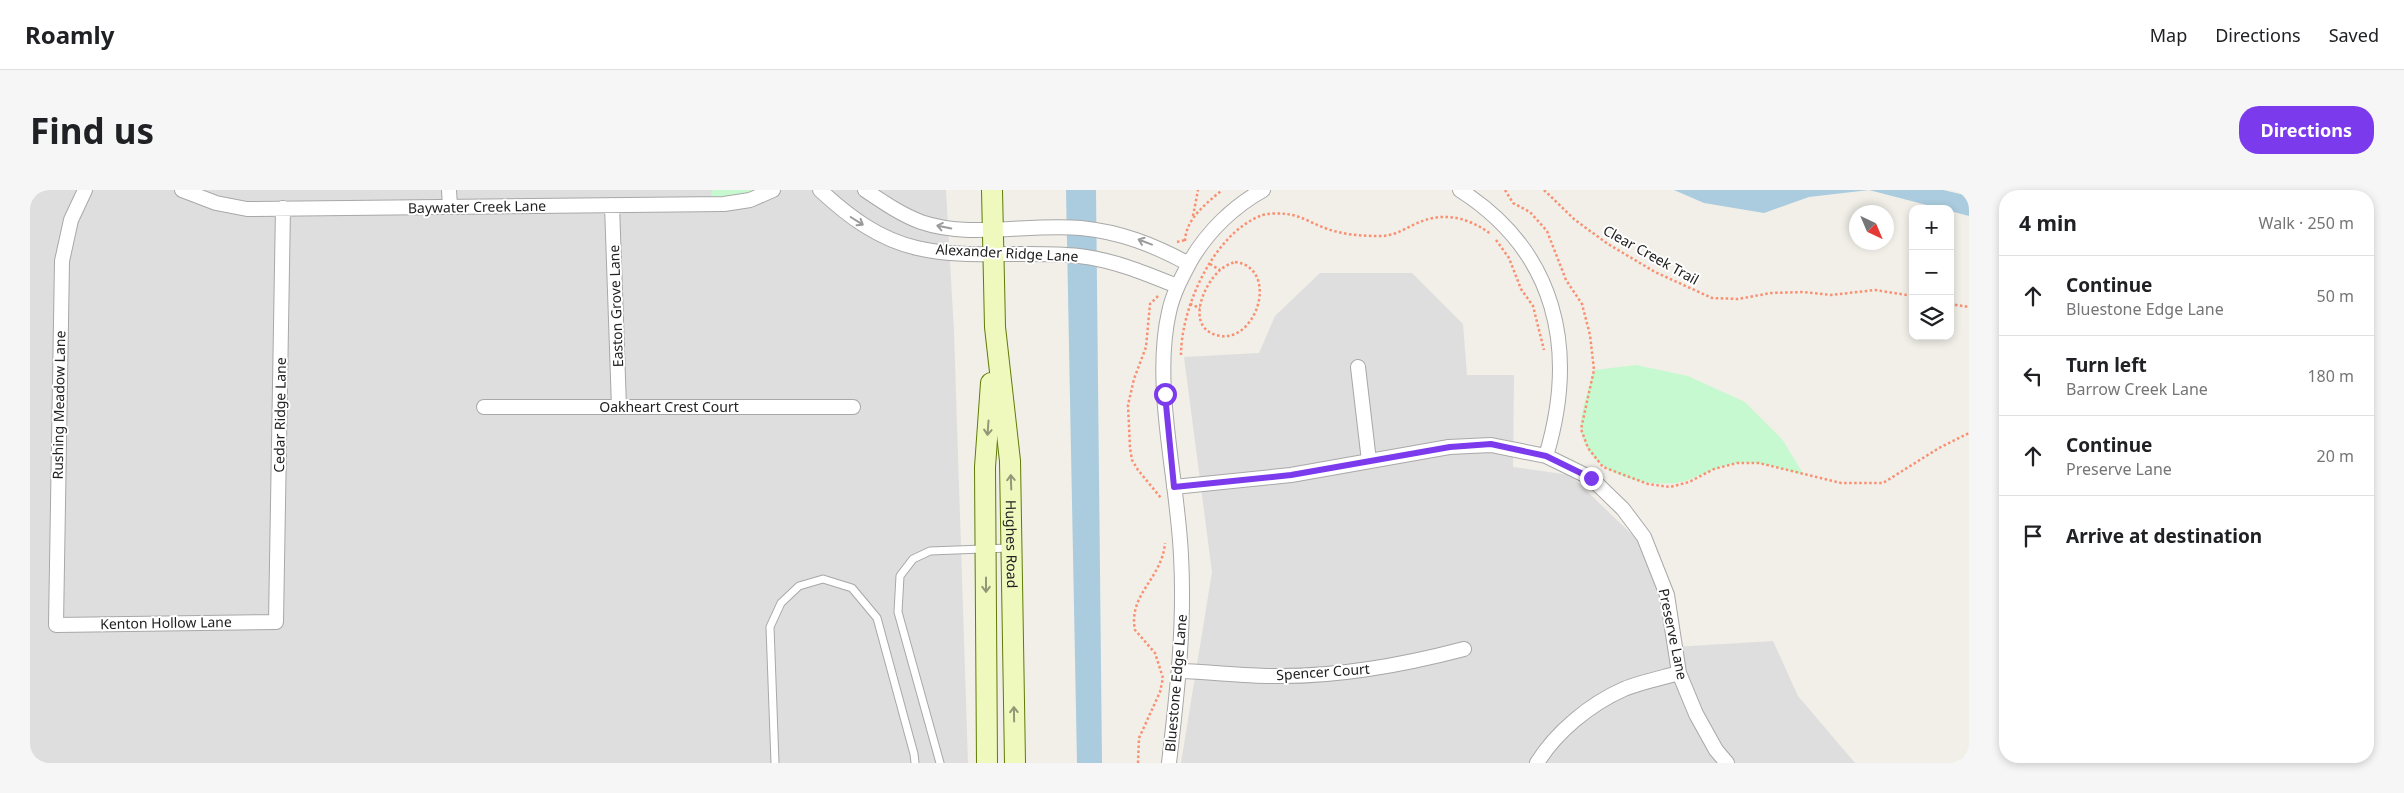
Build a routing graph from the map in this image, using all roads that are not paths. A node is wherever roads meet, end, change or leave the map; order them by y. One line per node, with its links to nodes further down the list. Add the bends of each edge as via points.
1 (85, 190): 28 (street, Rushing Meadow Lane, via 71,220 62,261)
2 (182, 190): 12 (street, Baywater Creek Lane, via 232,206)
3 (449, 190): 11 (street)
4 (773, 190): 10 (street, Baywater Creek Lane, via 750,200 724,204)
5 (820, 190): 14 (street, Alexander Ridge Lane, one-way to 14, via 850,217 889,238 917,248 953,253)
6 (865, 190): 13 (street, Alexander Ridge Lane, one-way to 6, via 955,229 923,223 900,213)
7 (992, 190): 13 (main road, Hughes Road)
8 (1263, 190): 15 (street, Bluestone Edge Lane, via 1221,222)
9 (1460, 190): 22 (street, via 1490,212 1514,236 1537,272 1553,310 1560,348 1561,391 1556,425)
10 (612, 205): 11 (street, Baywater Creek Lane); 20 (street, Easton Grove Lane)
11 (450, 207): 12 (street, Baywater Creek Lane)
12 (283, 208): 27 (street, Cedar Ridge Lane)
13 (992, 228): 14 (main road, Hughes Road); 15 (street, Alexander Ridge Lane, one-way to 13, via 1139,240 1103,231 1064,227)
14 (994, 252): 16 (street, Alexander Ridge Lane, via 1088,258 1130,267); 17 (main road, Hughes Road)
15 (1192, 260): 16 (street, Bluestone Edge Lane)
16 (1175, 291): 24 (street, Bluestone Edge Lane, via 1164,340 1163,366)
17 (995, 326): 25 (main road, Hughes Road, one-way to 25, via 985,467); 26 (main road, Hughes Road, one-way to 17, via 1010,461)
18 (1358, 367): 23 (street)
19 (484, 407): 20 (street, Oakheart Crest Court)
20 (619, 407): 21 (street, Oakheart Crest Court)
21 (853, 407)
22 (1546, 456): 23 (street, Preserve Lane, via 1491,444 1450,447); 31 (street, Preserve Lane, via 1591,478 1644,537 1666,595)
23 (1369, 461): 24 (street, Preserve Lane, via 1291,475)
24 (1174, 487): 30 (street, Bluestone Edge Lane, via 1181,555)
25 (986, 548): 26 (lane); 34 (lane, via 930,551 913,560 900,576 898,612); 35 (main road, Hughes Road, one-way to 35)
26 (1013, 548): 36 (main road, Hughes Road, one-way to 26)
27 (276, 622): 28 (street, Kenton Hollow Lane)
28 (56, 625)
29 (1464, 649): 30 (street, Spencer Court, via 1404,665 1330,673 1277,676)
30 (1180, 671): 37 (street, Bluestone Edge Lane)
31 (1679, 672): 38 (street, via 1624,690 1583,713 1544,750); 39 (street, Preserve Lane, via 1696,714)
32 (775, 763): 33 (lane, via 770,627 780,603 800,586 823,579 852,588 877,618)
33 (915, 763)
34 (940, 763)
35 (988, 763)
36 (1015, 763)
37 (1169, 763)
38 (1537, 763)
39 (1726, 763)

